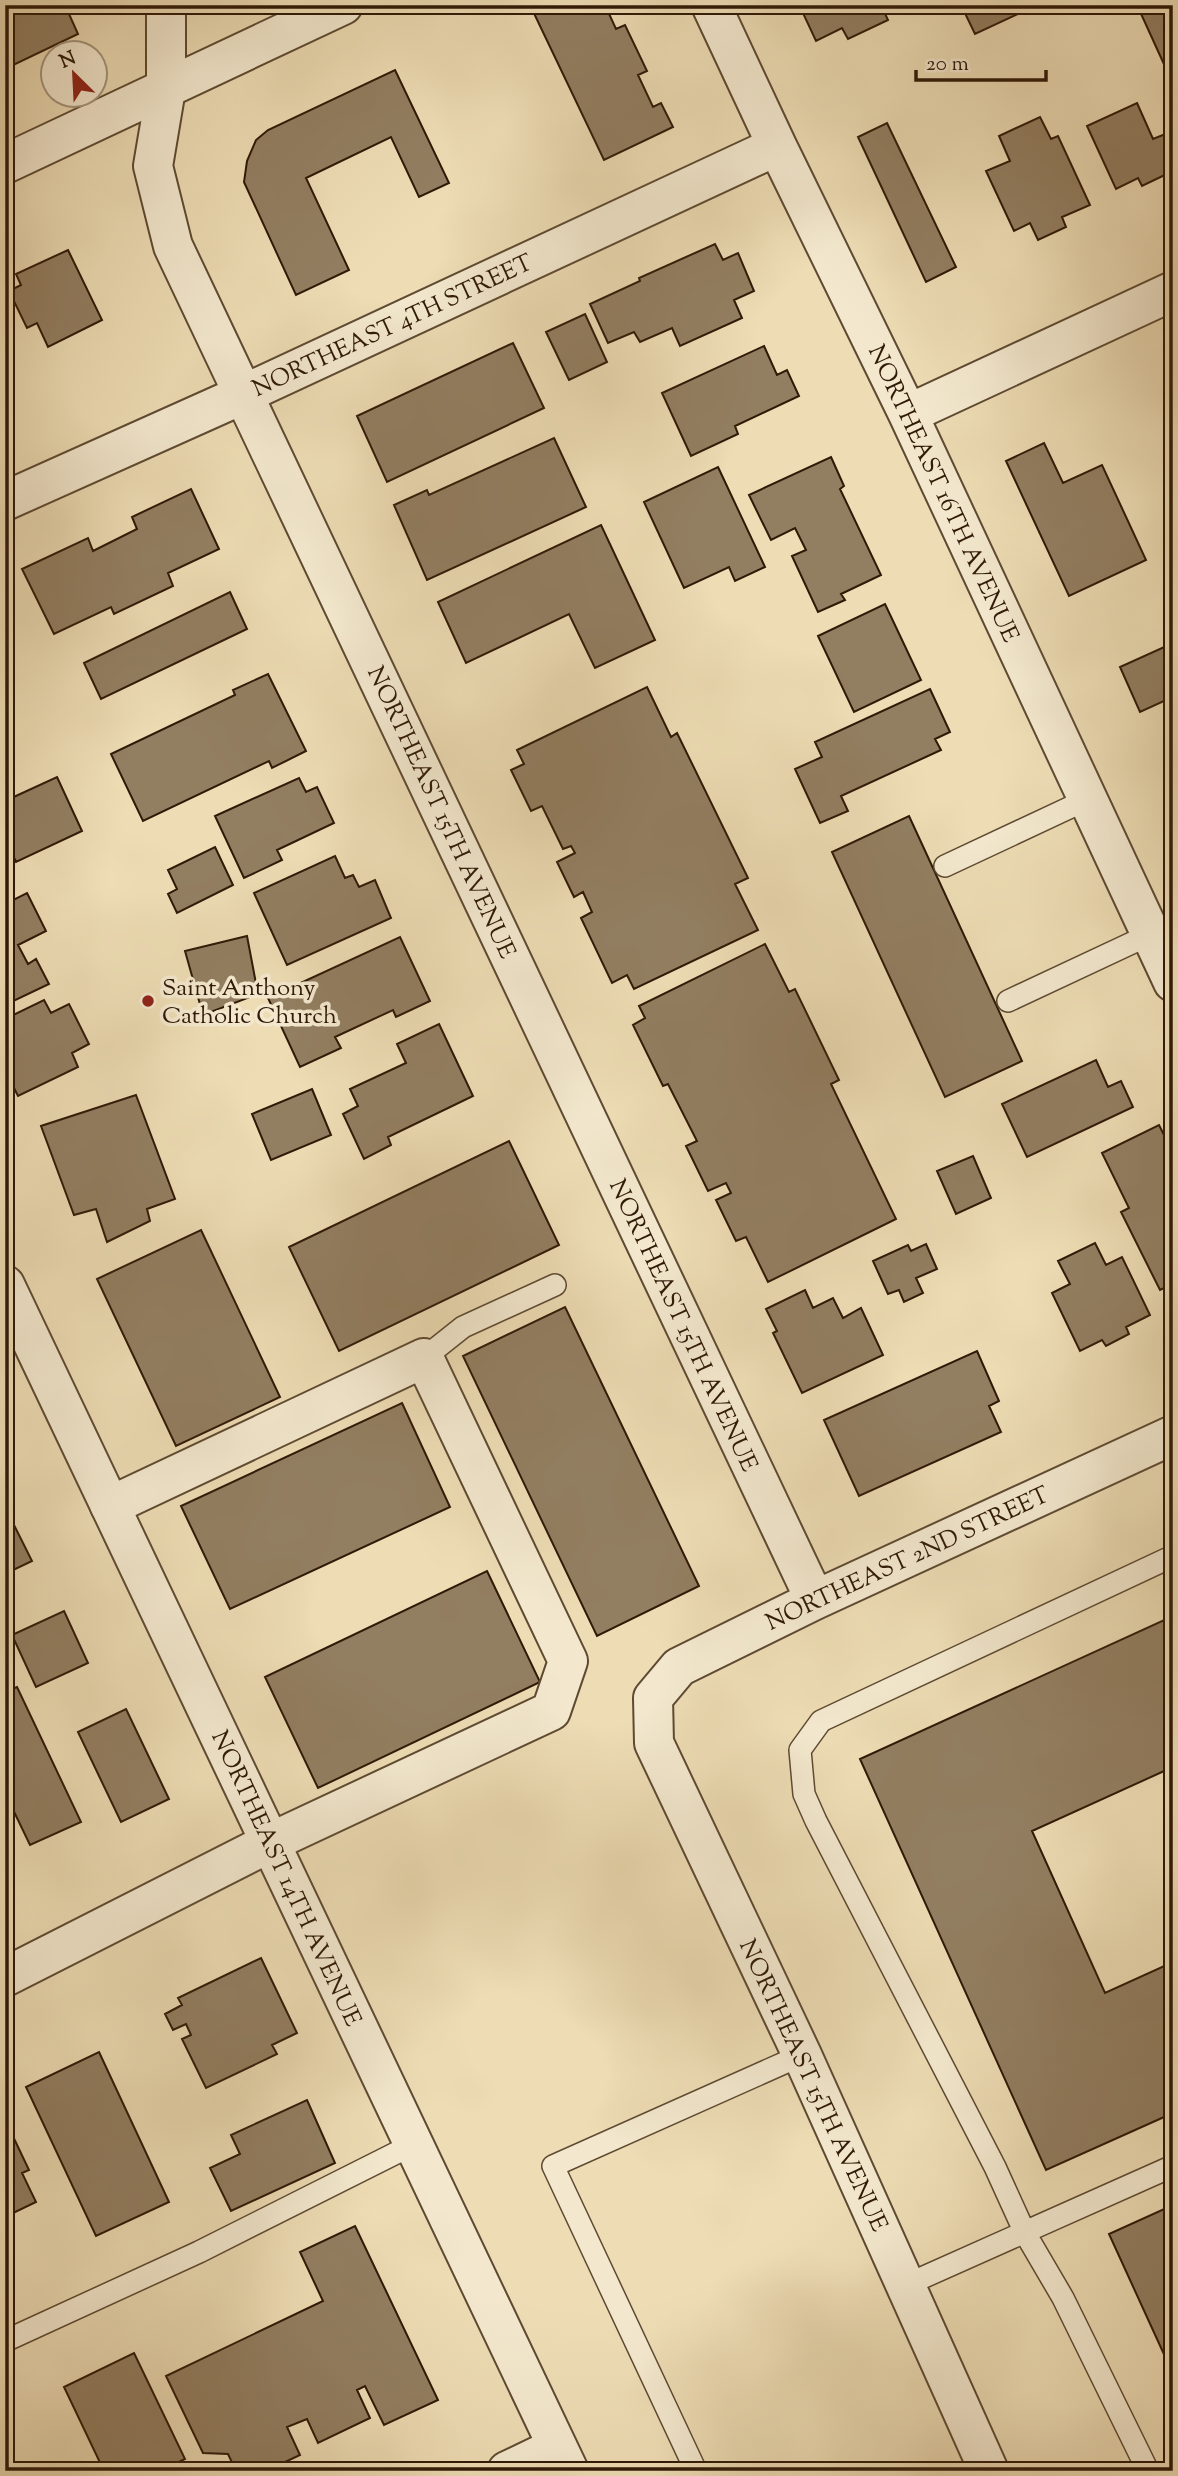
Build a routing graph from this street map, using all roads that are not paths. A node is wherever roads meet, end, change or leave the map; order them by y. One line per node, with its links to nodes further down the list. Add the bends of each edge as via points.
1 (166, 5): 4 (street, NORTHEAST 15TH AVENUE)
2 (342, 5): 4 (street)
3 (711, 5): 5 (street, NORTHEAST 16TH AVENUE)
4 (166, 89): 6 (street); 8 (street, NORTHEAST 15TH AVENUE, via 153,166 173,246)
5 (777, 146): 8 (street, NORTHEAST 4TH STREET); 9 (street, NORTHEAST 16TH AVENUE)
6 (5, 164)
7 (1173, 291): 9 (street)
8 (244, 394): 10 (street, NORTHEAST 4TH STREET); 21 (street, NORTHEAST 15TH AVENUE)
9 (908, 414): 11 (street, NORTHEAST 16TH AVENUE)
10 (5, 501)
11 (1088, 799): 12 (lane); 13 (street, NORTHEAST 16TH AVENUE)
12 (946, 866)
13 (1164, 956): 14 (lane)
14 (1009, 1001)
15 (5, 1285): 19 (street, NORTHEAST 14TH AVENUE)
16 (555, 1285): 17 (lane, via 463,1326)
17 (424, 1358): 19 (street); 23 (street, via 568,1661 551,1711)
18 (1173, 1436): 21 (street, NORTHEAST 2ND STREET)
19 (110, 1506): 23 (street, NORTHEAST 14TH AVENUE)
20 (1173, 1556): 28 (lane, via 821,1721 800,1750 804,1794 816,1821)
21 (815, 1600): 22 (street, NORTHEAST 2ND STREET, via 678,1667)
22 (653, 1698): 25 (street, NORTHEAST 15TH AVENUE, via 654,1743)
23 (271, 1842): 24 (street); 26 (street, NORTHEAST 14TH AVENUE)
24 (5, 1977)
25 (802, 2055): 29 (street, NORTHEAST 15TH AVENUE); 33 (lane, via 553,2166)
26 (414, 2144): 30 (lane, via 199,2252); 31 (street, NORTHEAST 14TH AVENUE)
27 (1173, 2166): 28 (lane)
28 (1025, 2233): 29 (lane); 35 (lane, via 1063,2298)
29 (906, 2285): 34 (street, NORTHEAST 15TH AVENUE)
30 (5, 2341)
31 (563, 2459): 32 (street)
32 (507, 2471)
33 (696, 2471)
34 (989, 2471)
35 (1148, 2471)

